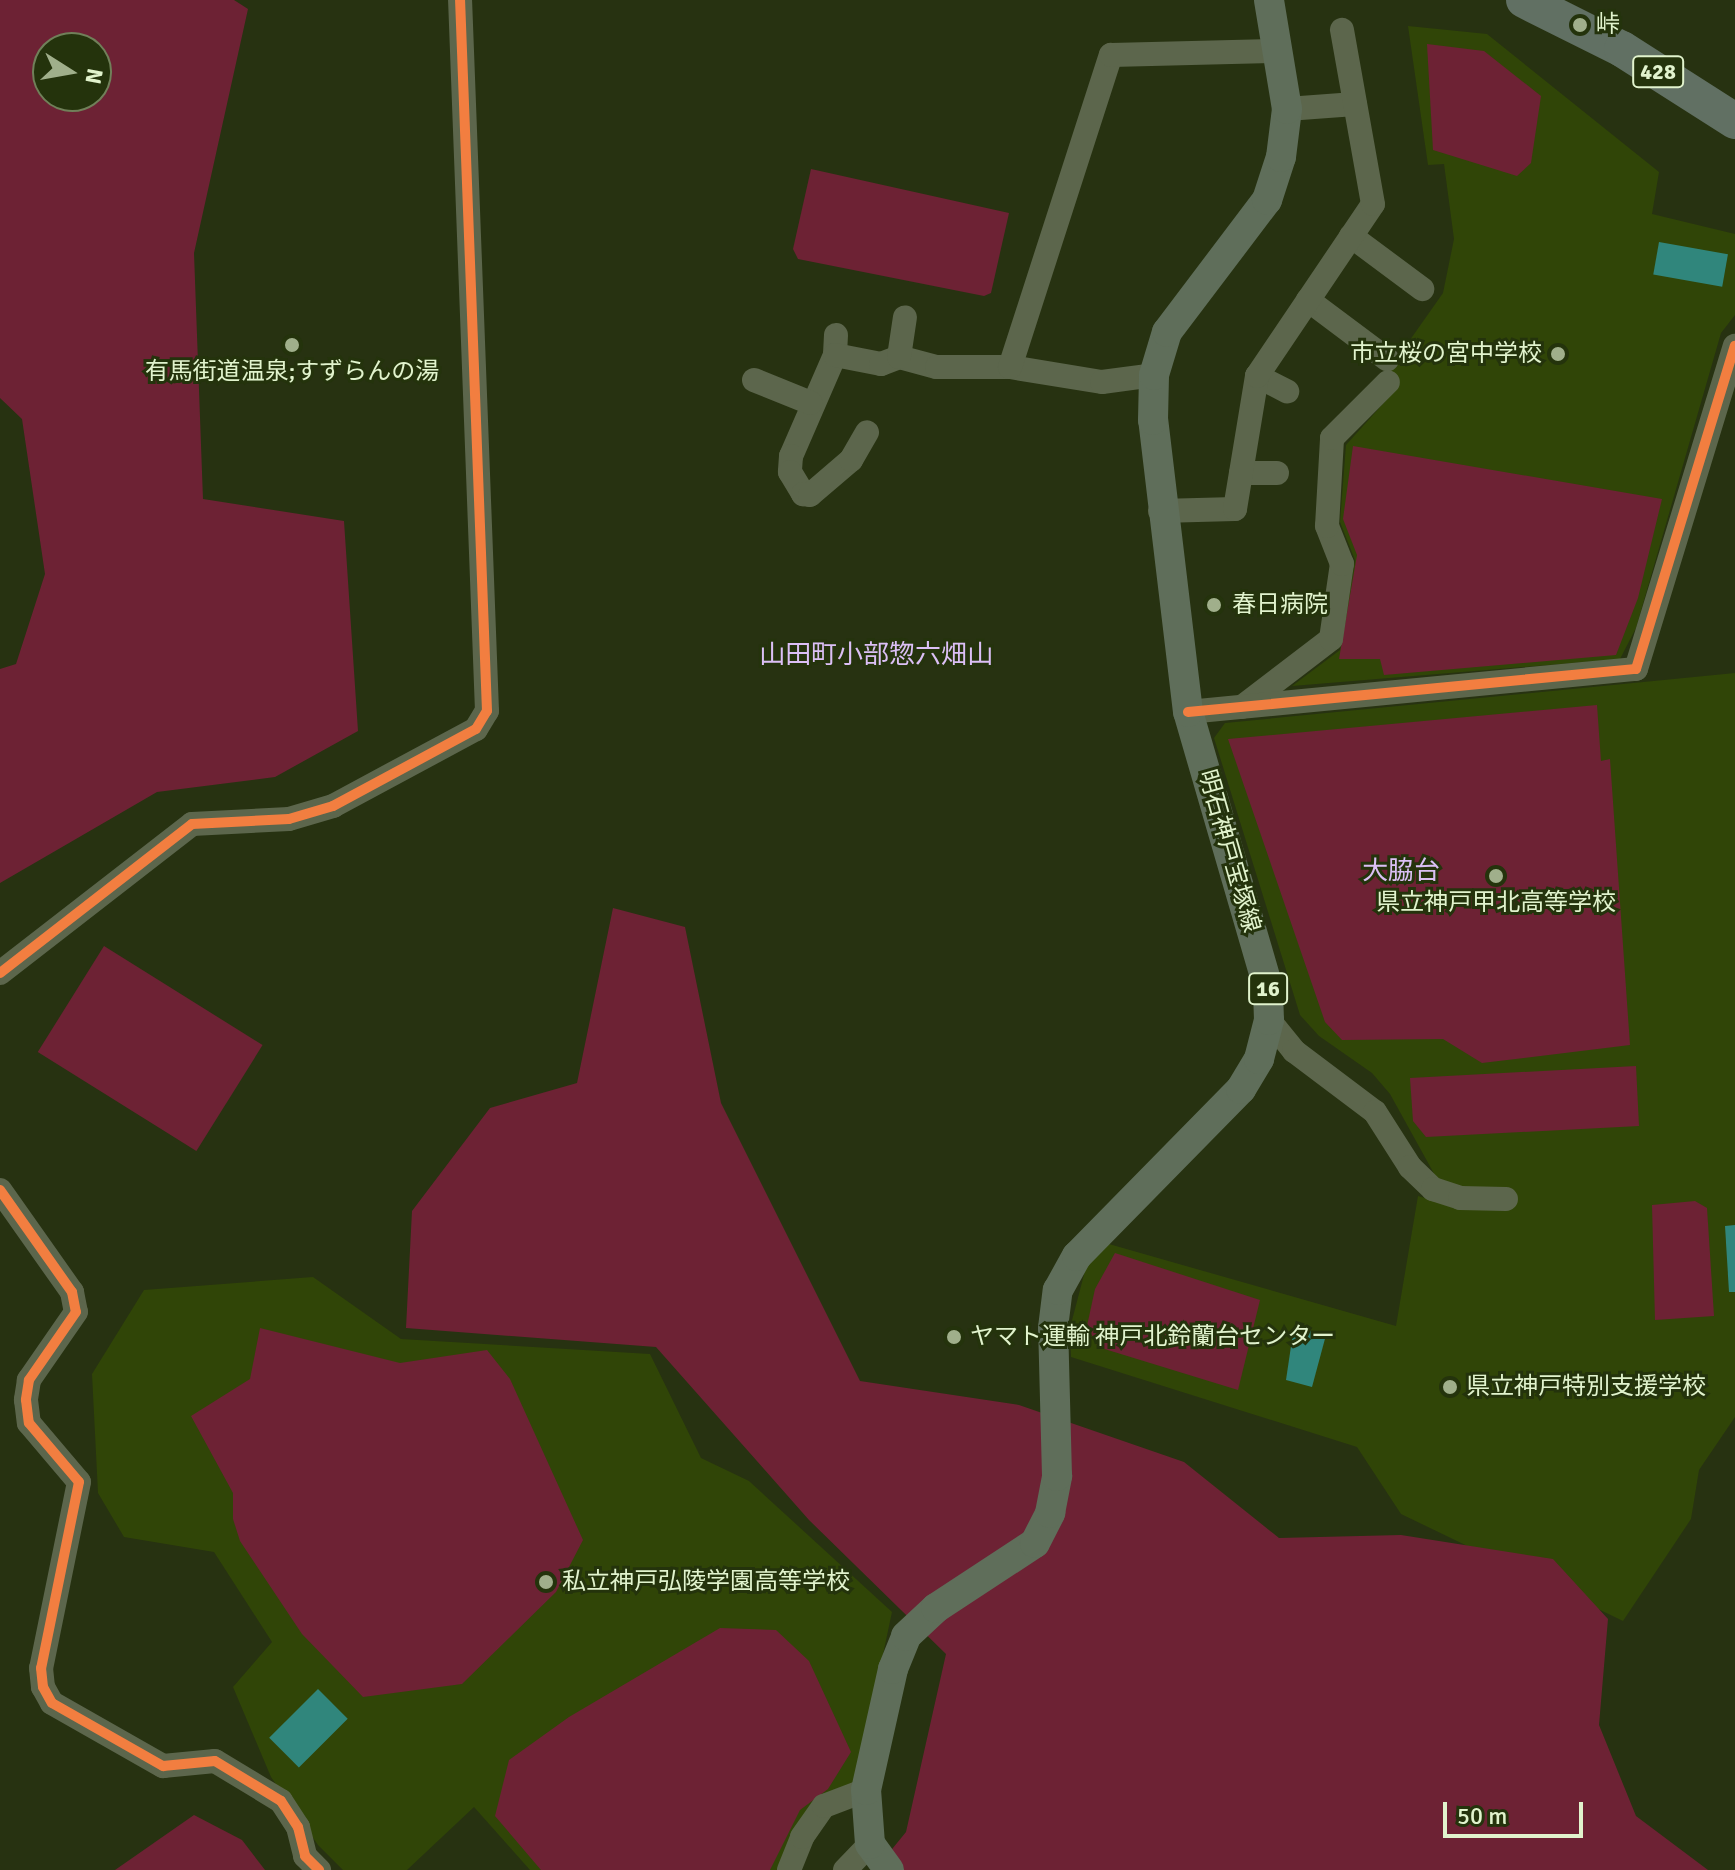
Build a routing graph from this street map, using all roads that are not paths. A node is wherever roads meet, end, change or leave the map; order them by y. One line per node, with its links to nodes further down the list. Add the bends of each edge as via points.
1 (460, 0): 27 (street, via 487,711 476,729 333,806 289,819 192,824)
2 (1269, 0): 5 (main road, 明石神戸宝塚線 / 16)
3 (1524, 0): 8 (highway, 428, via 1622,49)
4 (1342, 30): 6 (street)
5 (1277, 51): 7 (main road, 明石神戸宝塚線 / 16); 15 (street, via 1111,55)
6 (1355, 104): 7 (street); 9 (street, via 1373,204)
7 (1287, 109): 16 (main road, 明石神戸宝塚線 / 16, via 1281,157 1267,200 1179,313 1167,332)
8 (1735, 121)
9 (1351, 236): 10 (street); 11 (street)
10 (1422, 289)
11 (1308, 300): 17 (street); 25 (street, via 1387,371 1332,438 1327,526 1342,564 1331,639)
12 (905, 317): 14 (street)
13 (1735, 346): 25 (street, via 1636,669)
14 (899, 357): 15 (street, via 937,367); 20 (street, via 881,364 836,345)
15 (1010, 367): 16 (street, via 1102,382)
16 (1154, 375): 24 (main road, 明石神戸宝塚線 / 16)
17 (1257, 376): 19 (street); 22 (street)
18 (754, 380): 20 (street)
19 (1287, 391)
20 (811, 403): 21 (street, via 804,434 791,456 790,472 803,494 810,495 851,460)
21 (867, 432)
22 (1241, 473): 23 (street); 24 (street, via 1235,509)
23 (1277, 473)
24 (1160, 511): 26 (main road, 明石神戸宝塚線 / 16)
25 (1242, 707): 26 (street)
26 (1188, 712): 28 (main road, 明石神戸宝塚線 / 16, via 1268,987)
27 (0, 973)
28 (1269, 1020): 30 (street, via 1294,1051 1375,1112 1410,1167 1433,1189 1460,1198); 31 (main road, 明石神戸宝塚線 / 16, via 1259,1059 1241,1089 1077,1256 1058,1290 1053,1328 1057,1476 1050,1513 1035,1543 936,1608 906,1636 893,1669)
29 (0, 1190): 33 (street, via 72,1292 76,1312 29,1380 26,1400 29,1423 79,1482 41,1668 43,1687 52,1703 163,1766 215,1761 281,1801 298,1827 305,1856)
30 (1506, 1199)
31 (866, 1790): 32 (main road, 明石神戸宝塚線 / 16); 34 (street, via 824,1806 802,1837)
32 (870, 1844): 35 (street); 36 (main road)
33 (319, 1870)
34 (789, 1870)
35 (845, 1870)
36 (889, 1870)

